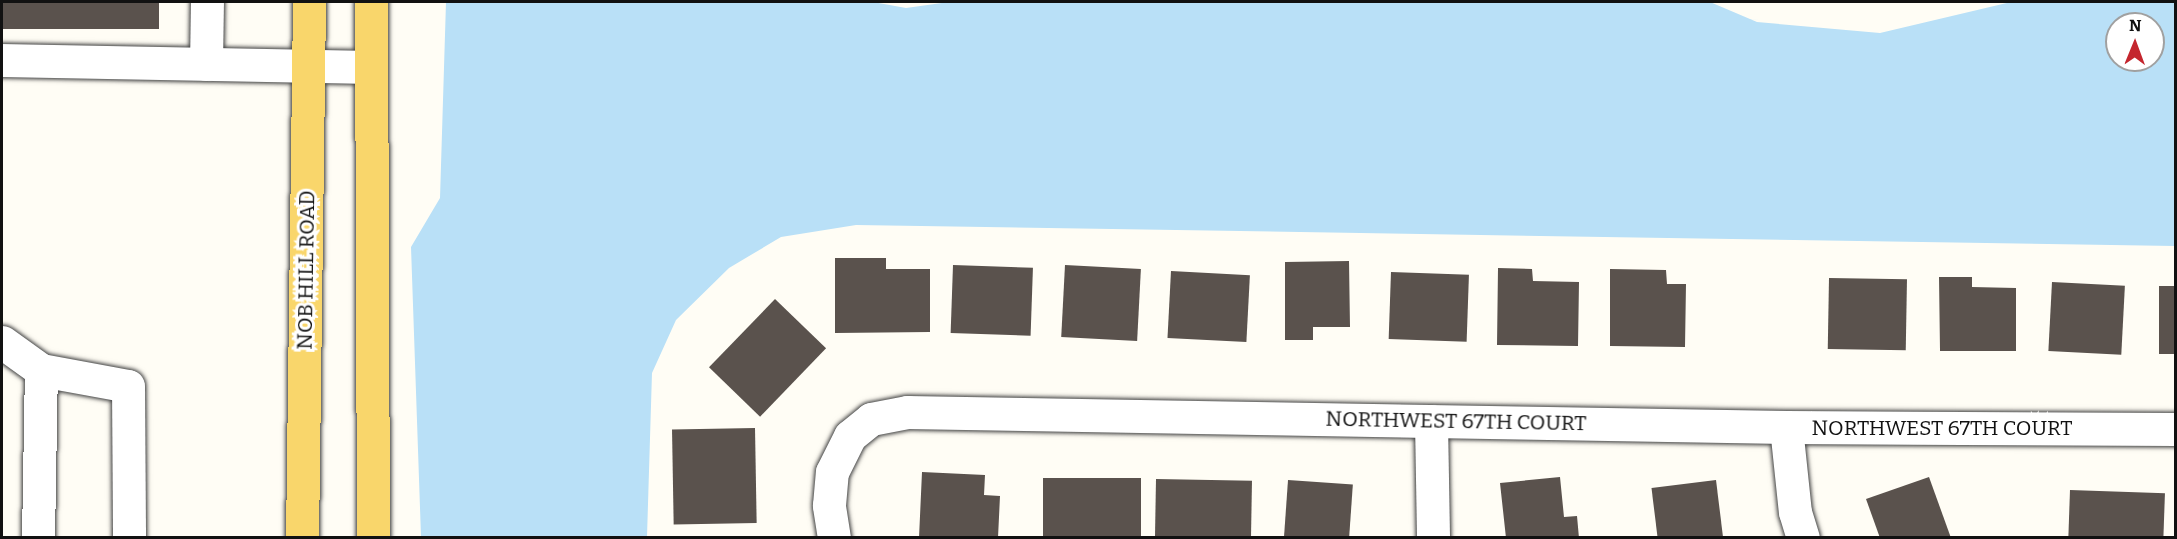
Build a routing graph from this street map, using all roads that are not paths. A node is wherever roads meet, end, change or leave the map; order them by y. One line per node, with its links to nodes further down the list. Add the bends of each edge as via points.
1 (207, 2): 5 (street)
2 (309, 2): 6 (main road, NOB HILL ROAD)
3 (371, 2): 7 (main road)
4 (2, 60): 5 (street)
5 (206, 64): 6 (street)
6 (309, 66): 7 (street); 15 (main road, NOB HILL ROAD)
7 (369, 67): 16 (main road)
8 (2, 342): 9 (street)
9 (41, 370): 13 (street); 14 (street, via 128,386)
10 (1431, 421): 11 (street, NORTHWEST 67TH COURT); 17 (street, NORTHWEST 67TH COURT, via 907,412 871,419 850,436 832,472 829,505); 18 (street)
11 (1786, 427): 12 (street, NORTHWEST 67TH COURT); 19 (street, via 1795,512)
12 (2175, 429)
13 (38, 537)
14 (129, 537)
15 (302, 537)
16 (373, 537)
17 (834, 537)
18 (1433, 537)
19 (1803, 537)

